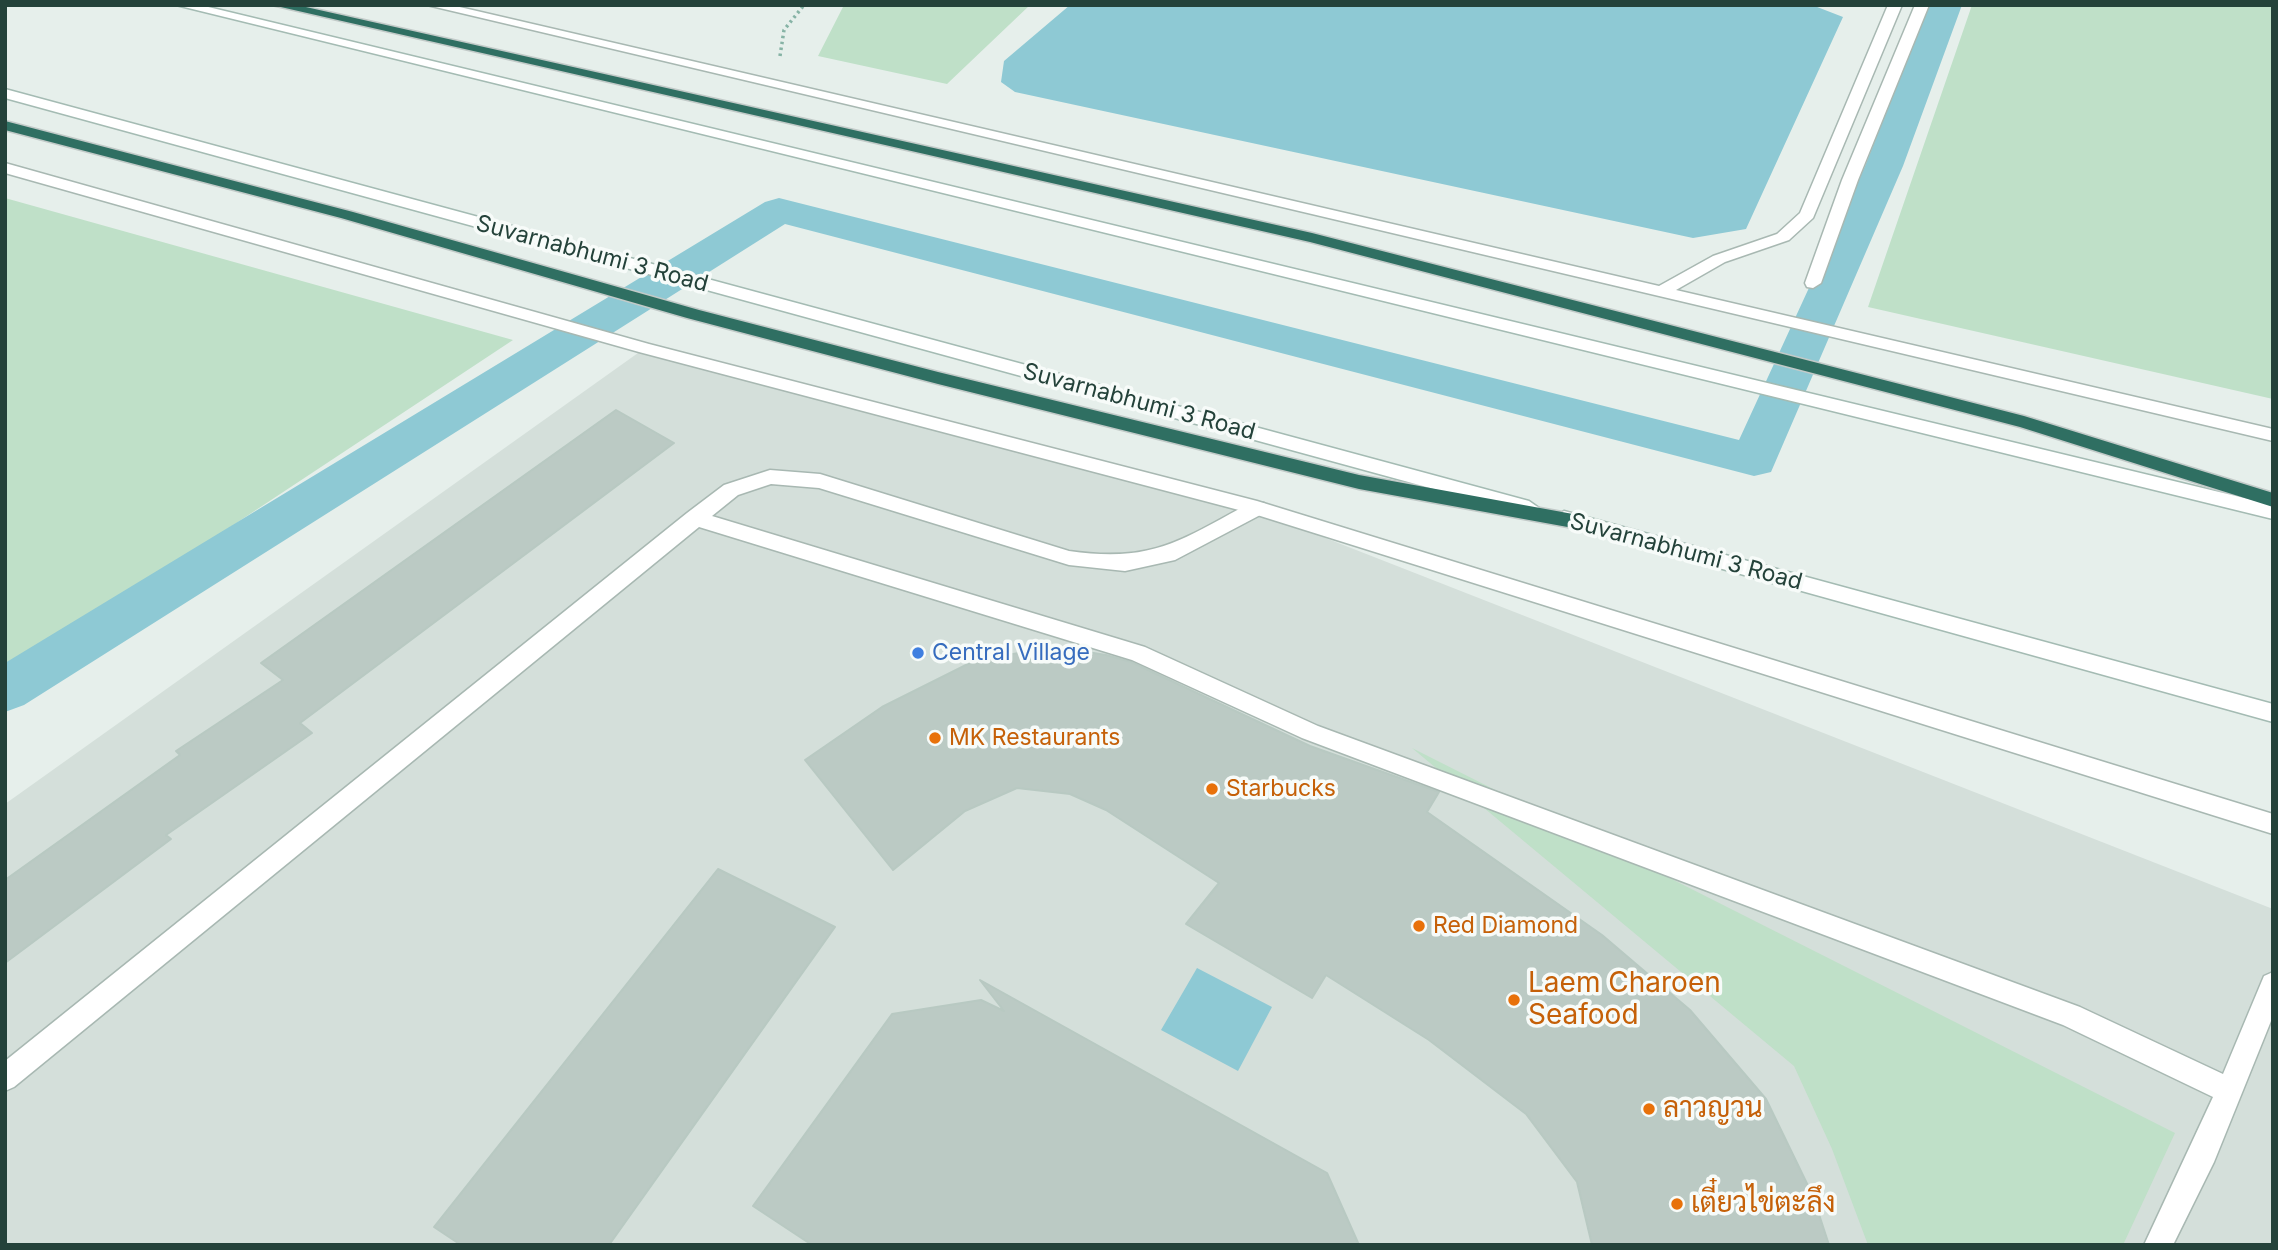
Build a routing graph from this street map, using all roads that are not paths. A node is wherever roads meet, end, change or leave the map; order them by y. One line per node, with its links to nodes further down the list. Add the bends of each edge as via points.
1 (182, 5): 14 (street)
2 (278, 5): 12 (highway, via 1312,238 2024,422)
3 (433, 5): 10 (street)
4 (1895, 5): 10 (street, via 1807,215 1783,237 1719,259)
5 (1922, 5): 9 (street)
6 (5, 93): 16 (street, Suvarnabhumi 3 Road)
7 (5, 125): 16 (highway, via 347,215 693,314 1359,482)
8 (5, 168): 13 (street, via 645,348)
9 (1813, 283)
10 (1662, 291): 11 (street)
11 (2273, 435)
12 (2273, 500)
13 (1256, 508): 15 (street, via 1158,560 1132,565 1069,558 820,481 770,477 731,490); 18 (street)
14 (2273, 512)
15 (694, 518): 20 (street); 21 (street, via 1138,653 1310,732 2071,1016)
16 (1584, 523): 17 (street, Suvarnabhumi 3 Road)
17 (2273, 713)
18 (2273, 824)
19 (2273, 984): 21 (street)
20 (5, 1078)
21 (2229, 1091): 22 (street)
22 (2158, 1245)

